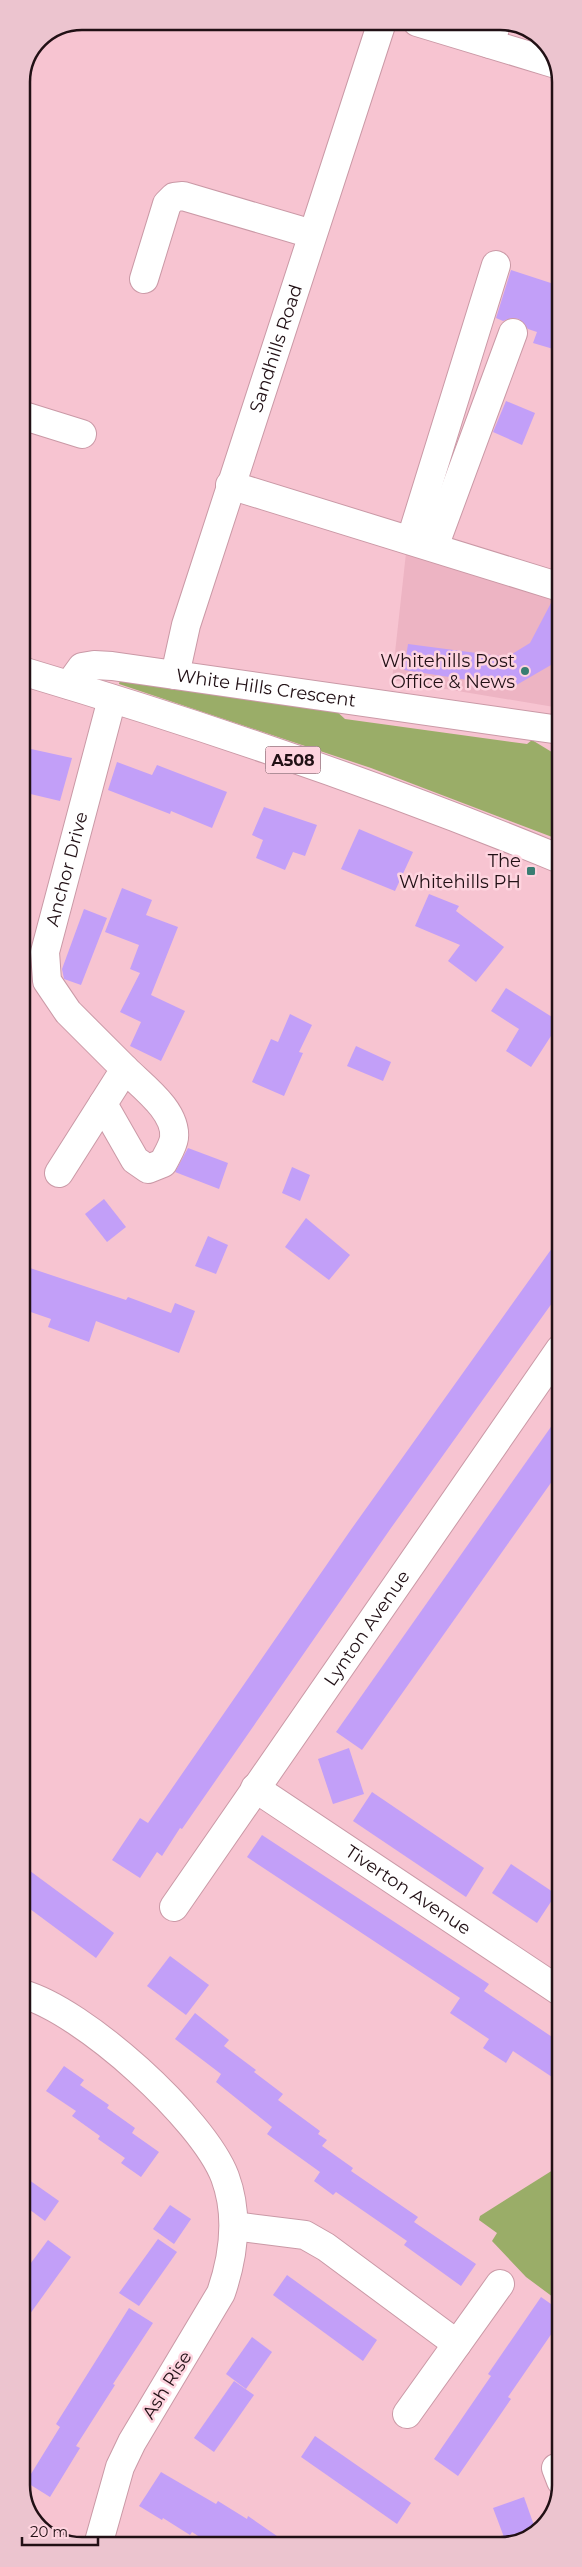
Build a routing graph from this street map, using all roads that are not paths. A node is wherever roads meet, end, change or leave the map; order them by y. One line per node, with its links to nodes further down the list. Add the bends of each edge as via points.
1 (379, 30): 5 (main road, Sandhills Road)
2 (472, 30): 3 (main road)
3 (493, 33): 4 (main road)
4 (547, 59)
5 (312, 234): 7 (main road, via 183,196 174,197 167,204); 11 (main road, Sandhills Road)
6 (496, 265): 12 (main road)
7 (144, 279)
8 (513, 333): 12 (main road)
9 (30, 419): 10 (main road)
10 (82, 434)
11 (230, 485): 12 (main road); 15 (main road, Sandhills Road, via 186,625)
12 (422, 543): 13 (main road)
13 (552, 584)
14 (30, 673): 16 (main road, A508)
15 (175, 675): 16 (main road, White Hills Crescent, via 87,665 76,673); 18 (main road, White Hills Crescent)
16 (69, 685): 17 (main road, A508)
17 (112, 699): 19 (main road, A508, via 343,778); 20 (main road, Anchor Drive, via 45,952 47,980 68,1012)
18 (552, 729)
19 (552, 856)
20 (125, 1069): 21 (main road); 21 (main road, Anchor Drive, via 159,1102 170,1119 174,1141 163,1163 148,1169 135,1160)
21 (103, 1104): 22 (main road)
22 (60, 1173)
23 (552, 1361): 24 (main road, Lynton Avenue)
24 (255, 1788): 25 (main road, Lynton Avenue); 26 (main road, Tiverton Avenue)
25 (174, 1907)
26 (552, 1987)
27 (30, 1997): 28 (main road, Ash Rise, via 89,2028 190,2122 211,2148 225,2177)
28 (234, 2226): 30 (main road, via 305,2235); 32 (main road, Ash Rise, via 230,2267 221,2293 132,2442 120,2467)
29 (500, 2284): 30 (main road)
30 (457, 2344): 31 (main road)
31 (407, 2414)
32 (100, 2537)

